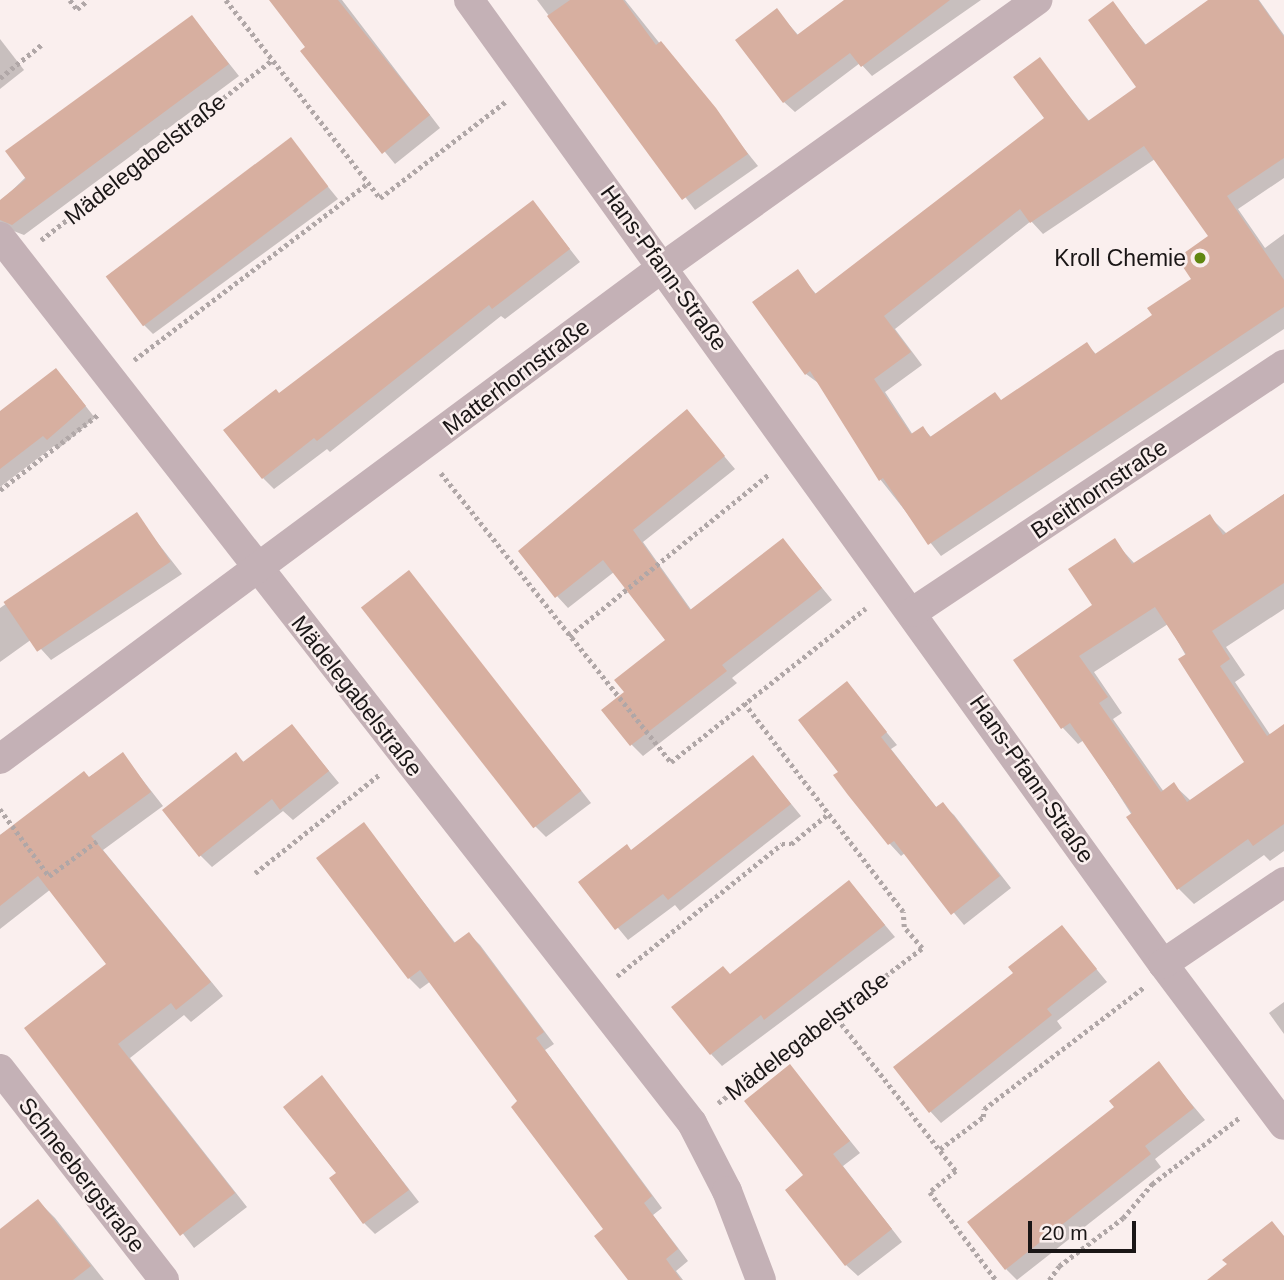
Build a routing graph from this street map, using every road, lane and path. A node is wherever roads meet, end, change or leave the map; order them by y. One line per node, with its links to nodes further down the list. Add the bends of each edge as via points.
1 (70, 0): 2 (path, via 77,9)
2 (88, 0)
3 (226, 0): 7 (path)
4 (469, 0): 9 (street, Hans-Pfann-Straße)
5 (1037, 0): 12 (street, Matterhornstraße)
6 (41, 45): 8 (path)
7 (272, 60): 10 (path); 11 (path, Mädelegabelstraße)
8 (0, 78)
9 (530, 84): 10 (path, via 380,198); 12 (street, Hans-Pfann-Straße)
10 (368, 183): 14 (path)
11 (8, 248): 14 (street, Mädelegabelstraße)
12 (663, 267): 15 (street, Matterhornstraße); 16 (street, Hans-Pfann-Straße)
13 (1284, 365): 20 (street, Breithornstraße)
14 (116, 387): 17 (path); 18 (street, Mädelegabelstraße)
15 (422, 448): 18 (street, Matterhornstraße); 21 (path)
16 (797, 452): 19 (street, Hans-Pfann-Straße); 21 (path)
17 (0, 491)
18 (258, 570): 23 (street, Mädelegabelstraße); 24 (street, Matterhornstraße)
19 (894, 586): 20 (street, Hans-Pfann-Straße); 22 (path)
20 (914, 612): 30 (street, Hans-Pfann-Straße)
21 (569, 636): 22 (path, via 671,762)
22 (744, 703): 26 (path)
23 (404, 755): 28 (path); 31 (street, Mädelegabelstraße)
24 (0, 760)
25 (0, 809): 27 (path, via 49,876)
26 (828, 814): 31 (path, via 791,844 782,844); 32 (path, Mädelegabelstraße, via 903,912 904,926 922,948)
27 (97, 841)
28 (255, 873)
29 (1284, 882): 30 (street)
30 (1166, 968): 34 (street, Hans-Pfann-Straße); 37 (path, via 984,1109 983,1117)
31 (593, 996): 35 (street, Mädelegabelstraße)
32 (833, 1013): 35 (path, Mädelegabelstraße); 37 (path)
33 (0, 1069): 38 (street, Schneebergstraße)
34 (1264, 1098): 36 (street, Hans-Pfann-Straße); 41 (path, via 1152,1184 1123,1218 1059,1266)
35 (692, 1123): 39 (street, Mädelegabelstraße, via 727,1191)
36 (1284, 1125)
37 (940, 1149): 40 (path, via 956,1171 930,1192)
38 (164, 1280)
39 (761, 1280)
40 (996, 1280)
41 (1049, 1280)

